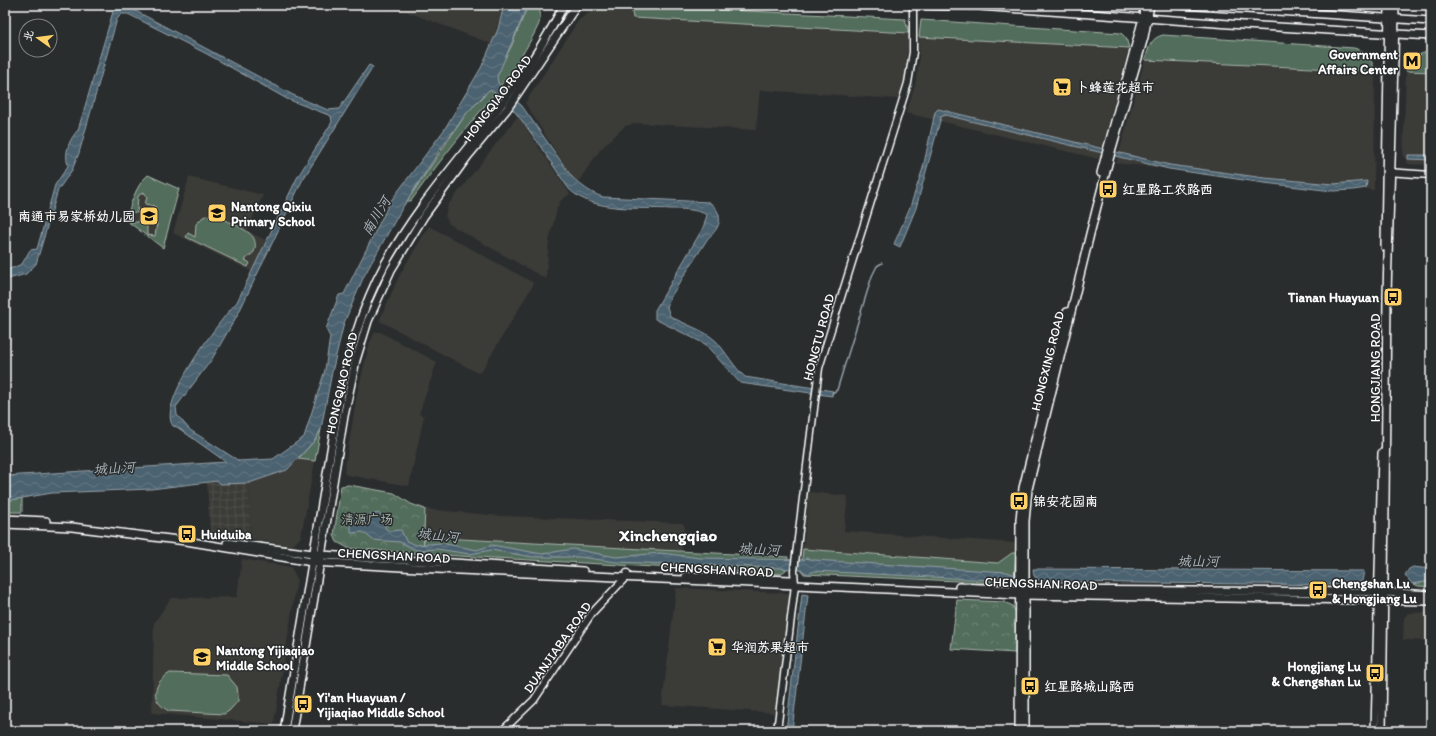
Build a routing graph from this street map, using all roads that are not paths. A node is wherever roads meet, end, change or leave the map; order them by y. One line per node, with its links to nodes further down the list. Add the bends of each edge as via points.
1 (564, 5): 15 (main road, HONGQIAO ROAD)
2 (577, 5): 15 (main road, HONGQIAO ROAD)
3 (913, 5): 22 (street, HONGTU ROAD, via 913,52 908,83 829,333 816,387 794,571)
4 (921, 5): 10 (main road, via 979,6)
5 (1144, 5): 10 (main road, HONGXING ROAD)
6 (1150, 5): 10 (main road, HONGXING ROAD)
7 (1182, 5): 11 (main road)
8 (1388, 5): 11 (main road, HONGJIANG ROAD)
9 (1395, 5): 11 (main road, HONGJIANG ROAD)
10 (1146, 18): 13 (main road); 23 (main road, HONGXING ROAD, via 1106,160 1028,488)
11 (1391, 18): 12 (main road); 13 (main road, HONGJIANG ROAD)
12 (1431, 21)
13 (1391, 33): 14 (main road); 16 (main road, HONGJIANG ROAD)
14 (1431, 36)
15 (513, 93): 20 (main road, HONGQIAO ROAD, via 424,216 391,270 368,321 356,360)
16 (1389, 172): 17 (street); 24 (main road, HONGJIANG ROAD)
17 (1431, 175)
18 (5, 519): 20 (main road, CHENGSHAN ROAD, via 73,522)
19 (5, 524): 20 (main road, CHENGSHAN ROAD, via 72,527)
20 (317, 559): 21 (main road, CHENGSHAN ROAD); 28 (main road, HONGQIAO ROAD); 29 (main road, HONGQIAO ROAD)
21 (626, 575): 22 (main road, CHENGSHAN ROAD); 30 (street, DUANJIABA ROAD, via 592,613 534,700)
22 (795, 582): 23 (main road, CHENGSHAN ROAD); 31 (street, HONGTU ROAD)
23 (1022, 592): 24 (main road, CHENGSHAN ROAD); 26 (main road, CHENGSHAN ROAD); 32 (main road, HONGXING ROAD); 33 (main road, HONGXING ROAD)
24 (1383, 592): 25 (main road, CHENGSHAN ROAD); 26 (main road, HONGJIANG ROAD)
25 (1431, 595)
26 (1382, 601): 27 (main road, CHENGSHAN ROAD); 34 (main road, HONGJIANG ROAD); 35 (main road, HONGJIANG ROAD)
27 (1431, 601)
28 (284, 731)
29 (292, 731)
30 (502, 731)
31 (778, 731)
32 (1019, 731)
33 (1025, 731)
34 (1375, 731)
35 (1382, 731)

